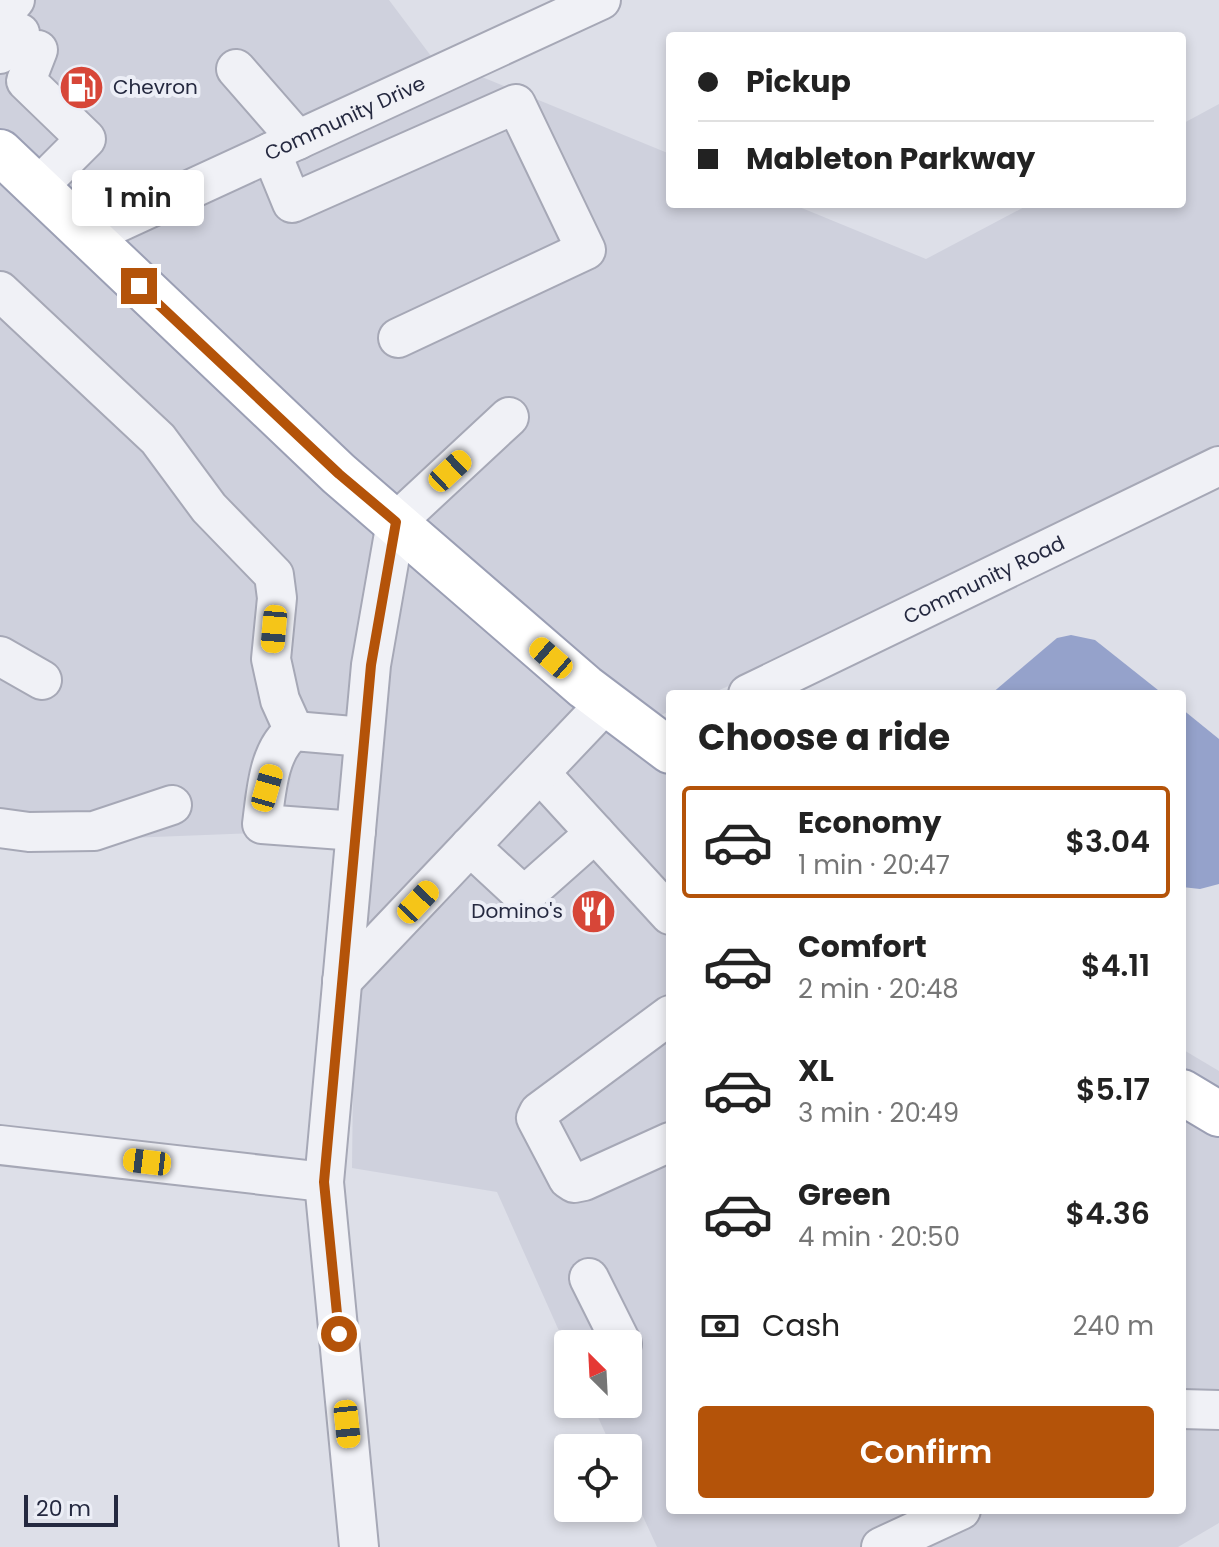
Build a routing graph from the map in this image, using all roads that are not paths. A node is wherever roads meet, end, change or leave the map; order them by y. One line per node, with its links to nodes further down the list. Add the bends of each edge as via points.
1 (601, 0): 4 (street, Community Drive)
2 (15, 30): 6 (street, via 26,81 86,139)
3 (236, 69): 4 (street)
4 (284, 146): 7 (street, Community Drive); 9 (street, via 292,203 516,104 586,250)
5 (0, 152): 6 (main road)
6 (37, 188): 7 (main road)
7 (87, 237): 12 (main road)
8 (0, 291): 17 (street, via 158,439 209,508 274,575 271,659)
9 (398, 338)
10 (509, 417): 12 (street)
11 (1219, 466): 15 (street, Community Road)
12 (396, 522): 16 (main road); 18 (street)
13 (0, 656): 14 (street)
14 (42, 680)
15 (756, 690)
16 (606, 703): 19 (main road); 20 (street)
17 (294, 731): 18 (street); 23 (street, via 281,740 262,824)
18 (364, 737): 23 (street)
19 (665, 741)
20 (540, 773): 24 (street); 25 (street)
21 (172, 805): 22 (street, via 94,831)
22 (0, 828)
23 (356, 831): 27 (street)
24 (595, 833): 25 (street, via 524,896); 26 (street)
25 (470, 846): 27 (street)
26 (666, 911)
27 (342, 981): 33 (street)
28 (666, 1018): 31 (street, via 536,1118 574,1183)
29 (1186, 1094): 30 (main road)
30 (1219, 1114)
31 (666, 1144)
32 (0, 1145): 33 (street)
33 (324, 1182): 39 (street)
34 (589, 1278): 35 (street)
35 (615, 1330)
36 (1186, 1409): 37 (street)
37 (1219, 1410)
38 (952, 1514): 40 (street)
39 (359, 1547)
40 (881, 1547)

